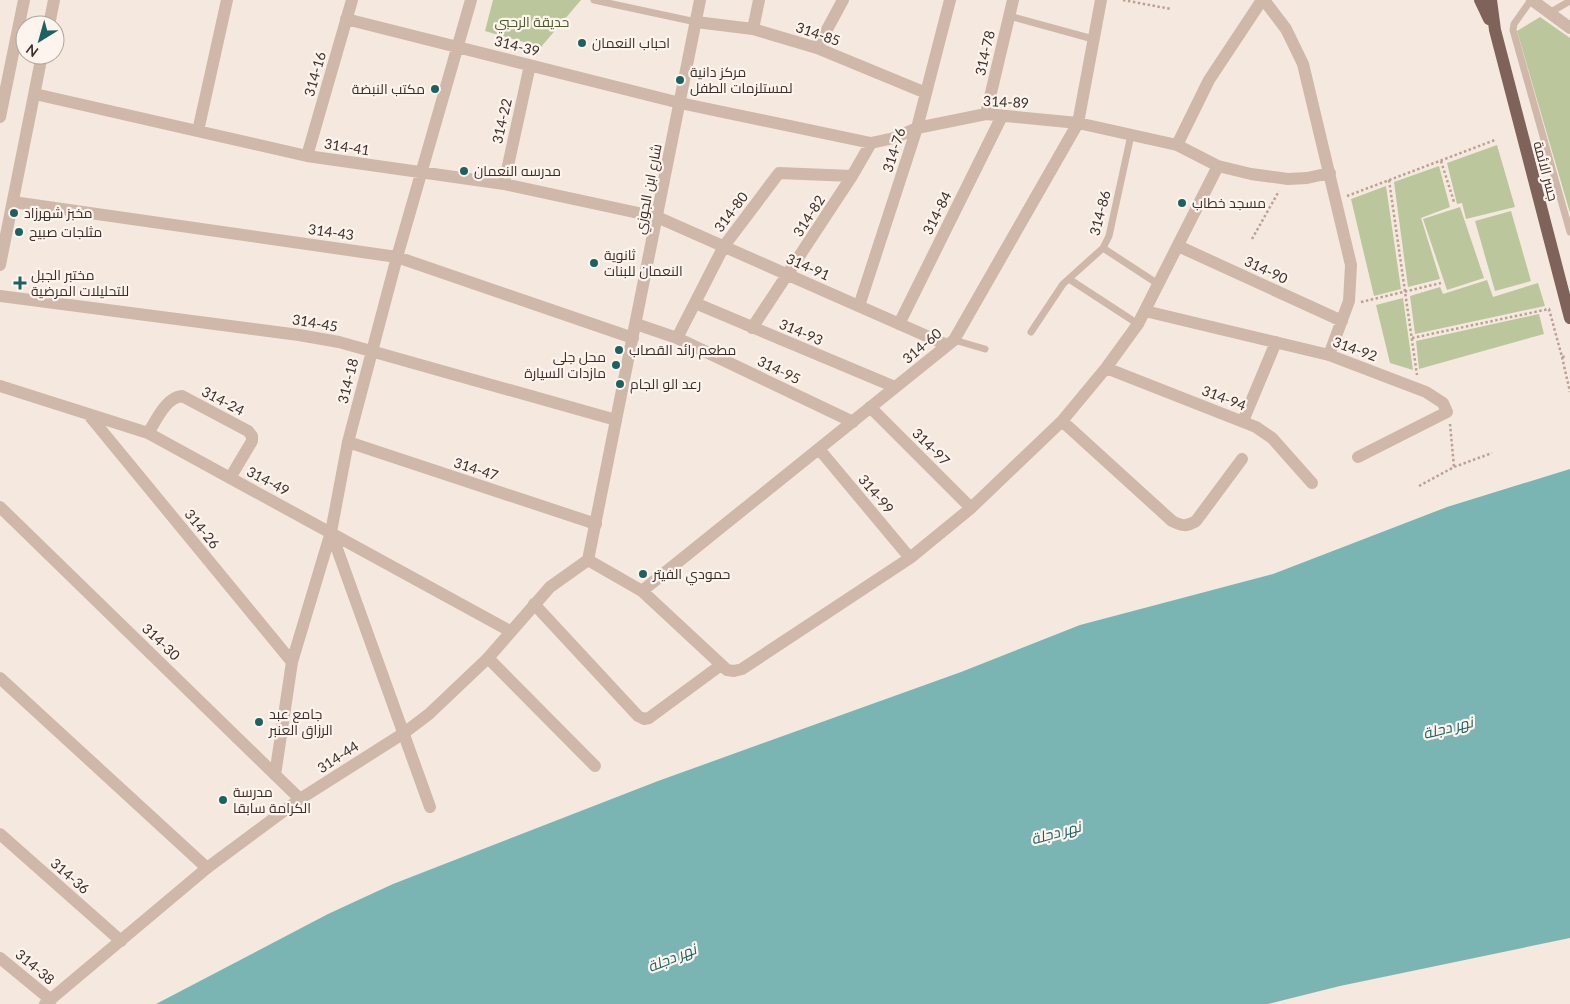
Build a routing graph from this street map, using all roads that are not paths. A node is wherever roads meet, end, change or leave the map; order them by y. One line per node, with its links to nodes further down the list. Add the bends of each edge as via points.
1 (24, 0): 31 (street)
2 (54, 0): 19 (street)
3 (227, 0): 40 (street)
4 (352, 0): 21 (street, 314-16)
5 (471, 0): 27 (street, 314-18)
6 (594, 0): 22 (lane)
7 (700, 0): 22 (street, شارع ابن الجوزي)
8 (760, 0): 24 (street)
9 (843, 0): 28 (street)
10 (950, 0): 32 (street, 314-76)
11 (1012, 0): 20 (street, 314-78)
12 (1101, 0): 26 (street, 314-60)
13 (1263, 0): 43 (street, via 1209,80); 46 (street, via 1286,29 1303,64)
14 (1480, 0): 25 (main road)
15 (1491, 0): 25 (main road)
16 (1532, 0): 18 (street); 52 (lane, via 1512,30)
17 (1570, 1): 18 (lane)
18 (1548, 13): 23 (street)
19 (50, 15)
20 (1009, 16): 26 (lane); 35 (street, 314-78)
21 (346, 19): 27 (street, 314-39); 44 (street, 314-16)
22 (696, 22): 24 (street, 314-85); 34 (street, شارع ابن الجوزي)
23 (1570, 28)
24 (753, 30): 28 (street, 314-85)
25 (1495, 32): 65 (main road, جسر الائمة)
26 (1093, 40): 38 (street, 314-60)
27 (458, 47): 30 (street, 314-39); 47 (street, 314-18)
28 (817, 48): 32 (street, 314-85)
29 (40, 65): 33 (street)
30 (530, 65): 34 (street, 314-39); 49 (street, 314-22)
31 (3, 86): 37 (street)
32 (926, 93): 39 (street, 314-76)
33 (34, 94): 40 (street, 314-41); 50 (street)
34 (680, 103): 42 (street, 314-89); 51 (street, شارع ابن الجوزي)
35 (986, 114): 36 (street, 314-89); 39 (street, 314-89)
36 (1002, 116): 38 (street, 314-89); 68 (street, 314-84)
37 (0, 117)
38 (1078, 123): 41 (street, 314-89); 75 (street, 314-60)
39 (916, 128): 42 (street, 314-89, via 894,138); 63 (street, 314-76)
40 (198, 131): 44 (street, 314-41)
41 (1132, 135): 43 (street, 314-89); 55 (lane, 314-86, via 1109,236)
42 (871, 142): 48 (street, 314-82)
43 (1177, 145): 45 (street, 314-89)
44 (307, 156): 47 (street, 314-41)
45 (1218, 166): 46 (street, 314-89, via 1286,178 1306,178); 54 (street)
46 (1330, 172): 66 (street, via 1351,265 1349,301)
47 (421, 174): 49 (street, 314-41); 56 (street, 314-18)
48 (852, 176): 53 (street, 314-80, via 779,173); 58 (street, 314-82)
49 (504, 184): 51 (street, 314-41)
50 (13, 202): 56 (street, 314-43); 57 (street)
51 (657, 217): 53 (street, 314-91); 67 (street, شارع ابن الجوزي)
52 (1570, 232)
53 (724, 246): 58 (street, 314-91); 62 (street, 314-80)
54 (1178, 246): 60 (street); 66 (street, 314-90)
55 (1103, 248): 59 (lane, 314-86); 60 (lane)
56 (397, 257): 72 (street, 314-43); 77 (street, 314-18)
57 (0, 265)
58 (788, 275): 63 (street, 314-91); 70 (street, 314-82)
59 (1069, 279): 69 (lane); 71 (lane, 314-86)
60 (1158, 284): 64 (street)
61 (0, 296): 77 (street, 314-45, via 299,335)
62 (695, 303): 70 (street, 314-93); 73 (street, 314-80)
63 (860, 306): 68 (street, 314-91)
64 (1145, 311): 69 (street); 74 (street, 314-92)
65 (1570, 318)
66 (1342, 321): 78 (street)
67 (636, 324): 72 (street, شارع ابن الجوزي); 73 (street, 314-95)
68 (899, 324): 75 (street, 314-91)
69 (1138, 324): 79 (street)
70 (752, 328): 81 (street, 314-93)
71 (1031, 332)
72 (633, 338): 84 (street, شارع ابن الجوزي)
73 (677, 338): 87 (street, 314-95)
74 (1276, 342): 78 (street, 314-92); 86 (street)
75 (950, 343): 76 (lane); 81 (street, 314-60)
76 (985, 349)
77 (371, 351): 84 (street, 314-45); 89 (street, 314-18)
78 (1329, 354): 91 (street, 314-92, via 1426,392 1443,403 1447,412)
79 (1106, 368): 85 (street); 86 (street, 314-94)
80 (0, 386): 83 (street, 314-49)
81 (895, 387): 82 (street, 314-60)
82 (870, 407): 87 (street, 314-60); 96 (street, 314-97)
83 (88, 414): 88 (street, 314-49); 105 (street, 314-26)
84 (616, 420): 97 (street, شارع ابن الجوزي)
85 (1062, 421): 92 (street, via 1172,521 1182,526 1196,521); 96 (street)
86 (1242, 421): 94 (street, 314-94, via 1264,431)
87 (853, 422): 90 (street, 314-60)
88 (148, 433): 93 (street, 314-49); 93 (street, 314-24, via 176,396 182,396 232,423 248,432 252,441)
89 (348, 442): 97 (street, 314-47); 98 (street, 314-18)
90 (819, 449): 99 (street, 314-99); 101 (street, 314-60)
91 (1358, 456)
92 (1242, 460)
93 (230, 478): 98 (street, 314-49)
94 (1312, 483)
95 (0, 507): 110 (street, 314-30)
96 (971, 508): 99 (street)
97 (596, 524): 100 (street, شارع ابن الجوزي)
98 (331, 532): 103 (street, 314-49); 105 (street, 314-18); 108 (street)
99 (910, 558): 106 (street, via 742,669 734,672)
100 (588, 560): 101 (street); 102 (street, 314-44, via 550,587)
101 (642, 591): 106 (street)
102 (534, 604): 103 (street, 314-44); 106 (street, via 644,719)
103 (510, 631): 104 (street, 314-44)
104 (488, 658): 108 (street, 314-44); 109 (street)
105 (292, 662): 110 (street, 314-18)
106 (721, 665)
107 (0, 678): 114 (street)
108 (404, 733): 111 (street, 314-44); 112 (street)
109 (595, 766)
110 (275, 775): 111 (street, 314-30)
111 (300, 799): 114 (street, 314-44)
112 (430, 807)
113 (0, 834): 115 (street, 314-36)
114 (207, 868): 115 (street, 314-44)
115 (121, 941): 117 (street, 314-44)
116 (0, 958): 117 (street, 314-38)
117 (48, 1002)

